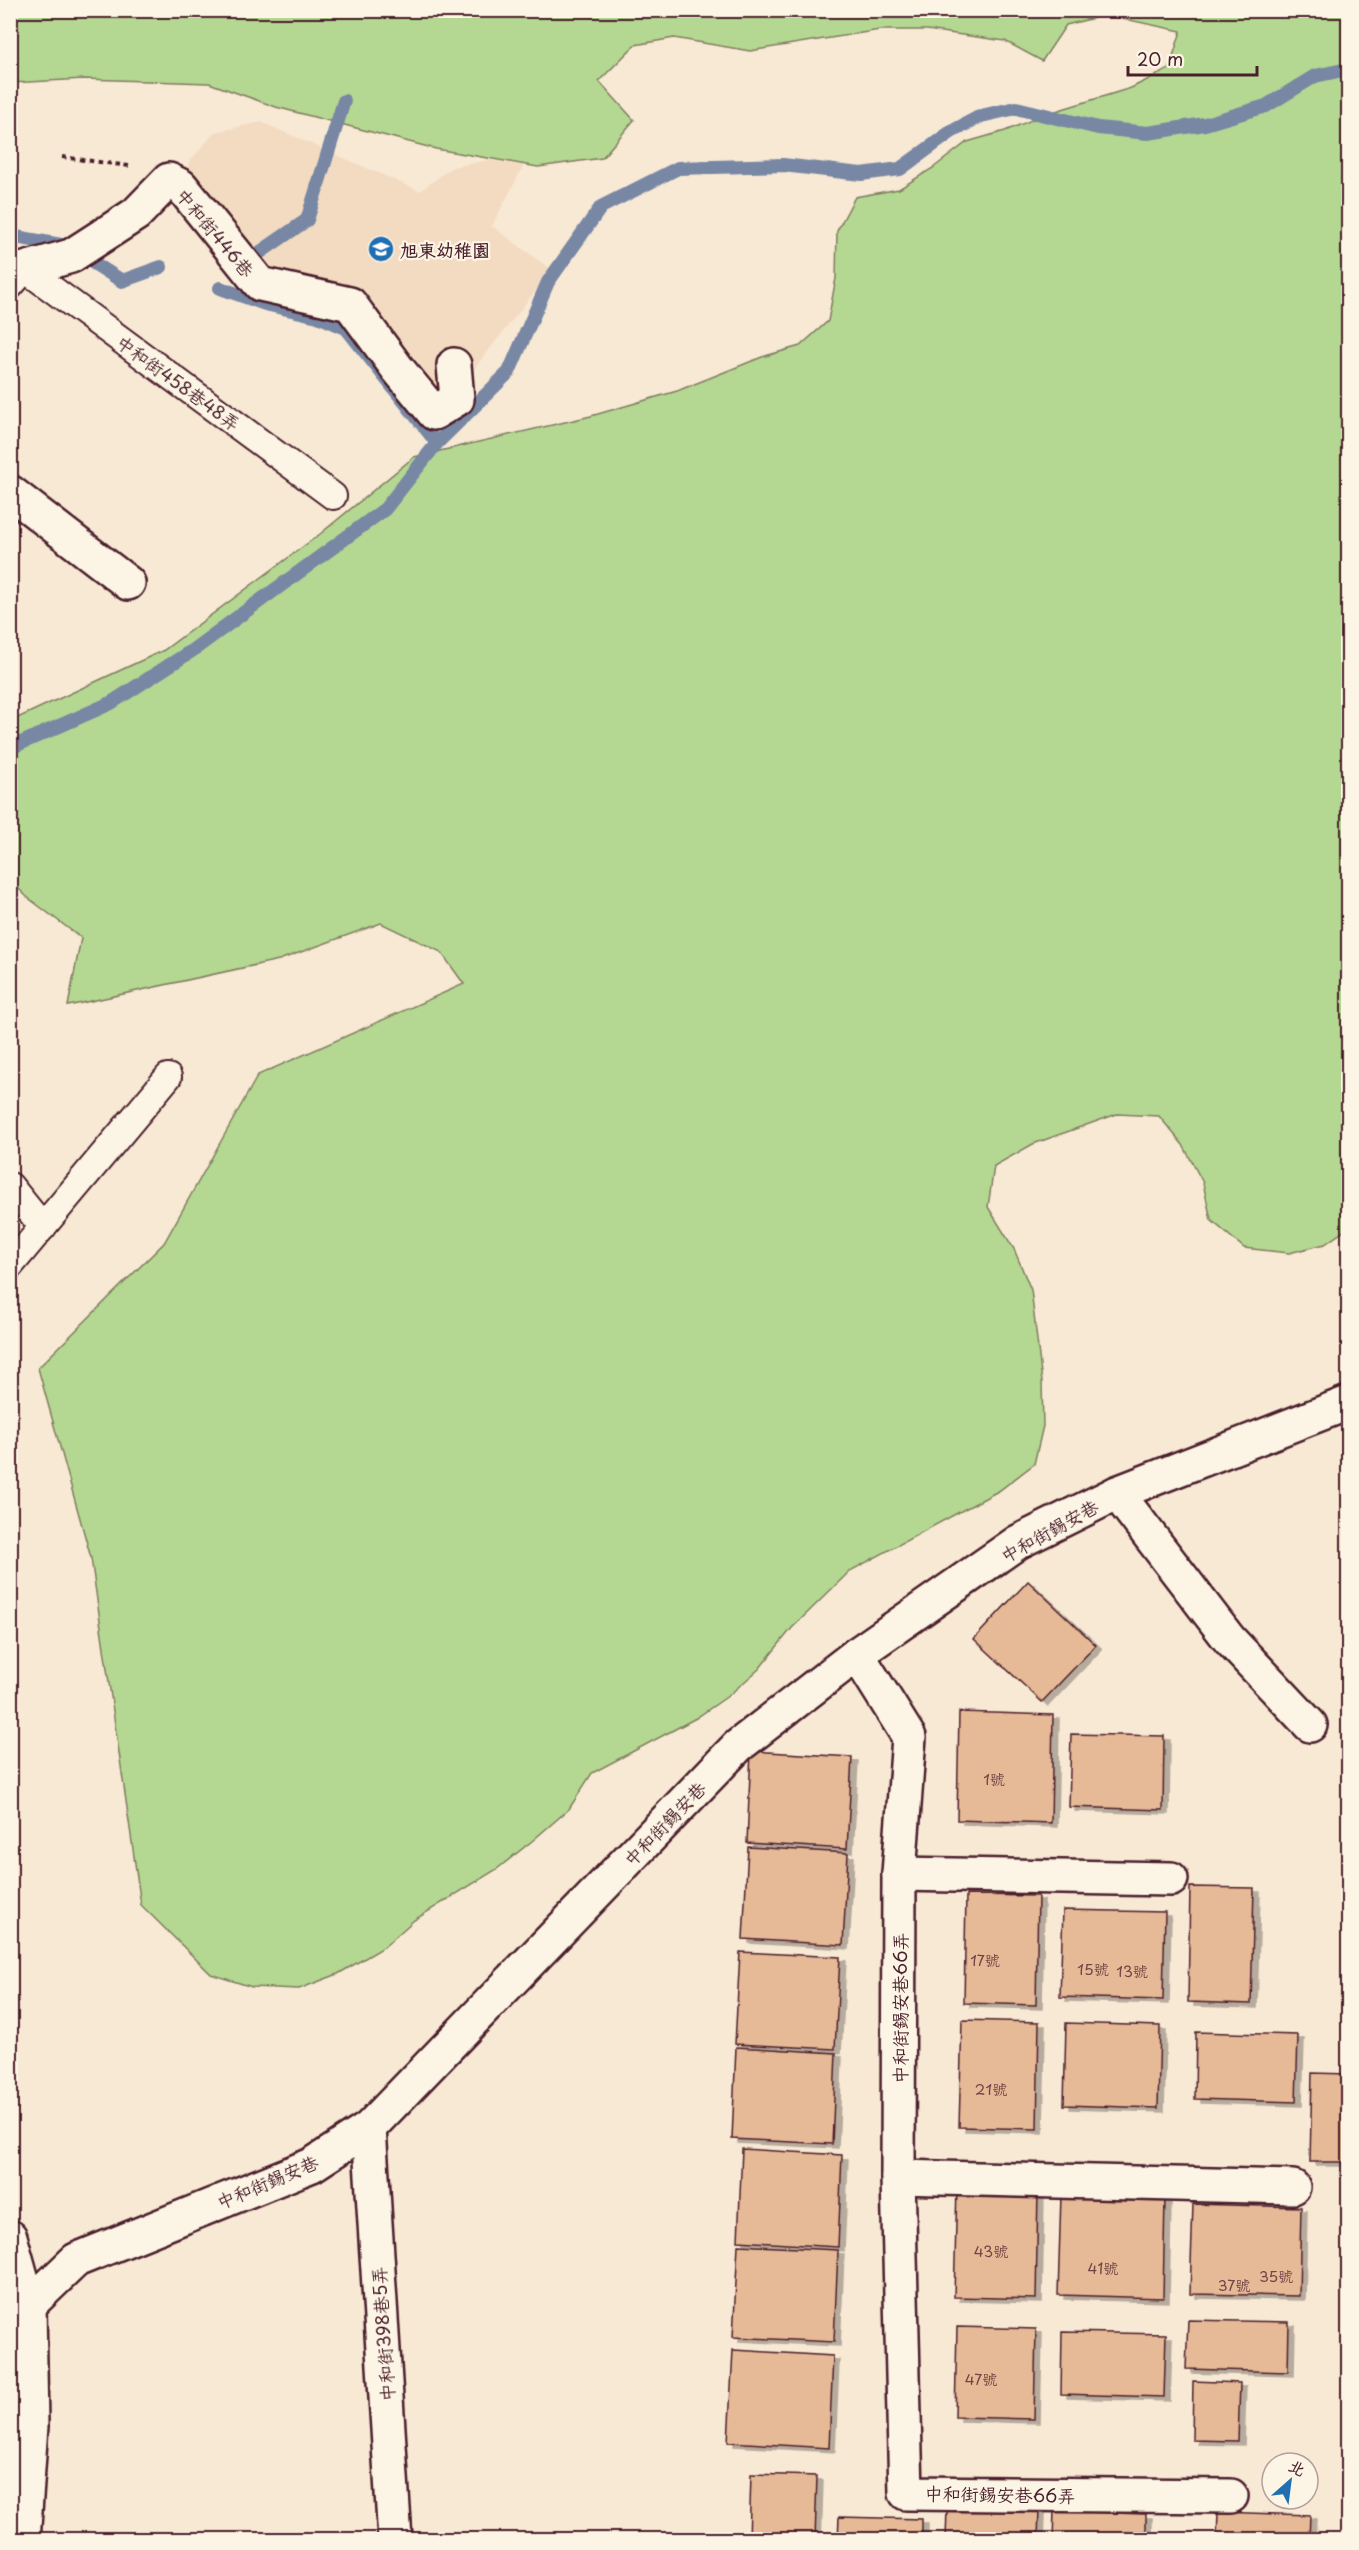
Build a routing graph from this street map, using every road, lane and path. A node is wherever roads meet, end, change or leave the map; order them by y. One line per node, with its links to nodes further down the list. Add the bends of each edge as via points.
1 (62, 157): 2 (path, via 144,168)
2 (169, 180): 3 (street, 中和街446巷, via 136,214 77,251); 4 (street, 中和街446巷, via 182,186 260,284 350,304 434,413 457,399)
3 (18, 278): 6 (lane, 中和街458巷48弄)
4 (454, 365)
5 (10, 492): 7 (street)
6 (333, 496)
7 (128, 583)
8 (168, 1077): 10 (lane)
9 (10, 1186): 10 (lane)
10 (43, 1227): 11 (lane)
11 (10, 1266)
12 (1348, 1403): 13 (street, 中和街錫安巷)
13 (1117, 1493): 14 (street, 中和街錫安巷, via 1018,1542); 15 (street, via 1229,1639)
14 (857, 1654): 16 (street, 中和街錫安巷66弄, via 909,1737); 18 (street, 中和街錫安巷, via 738,1746)
15 (1310, 1725)
16 (899, 1874): 17 (street); 19 (street, 中和街錫安巷66弄)
17 (1171, 1879)
18 (369, 2128): 22 (street, 中和街錫安巷, via 312,2165 76,2260); 25 (street, 中和街398巷5弄)
19 (898, 2177): 20 (street); 23 (street, 中和街錫安巷66弄, via 906,2493)
20 (1293, 2187)
21 (10, 2237): 22 (street)
22 (20, 2307): 24 (street, via 31,2426)
23 (1231, 2496)
24 (23, 2540)
25 (395, 2540)

